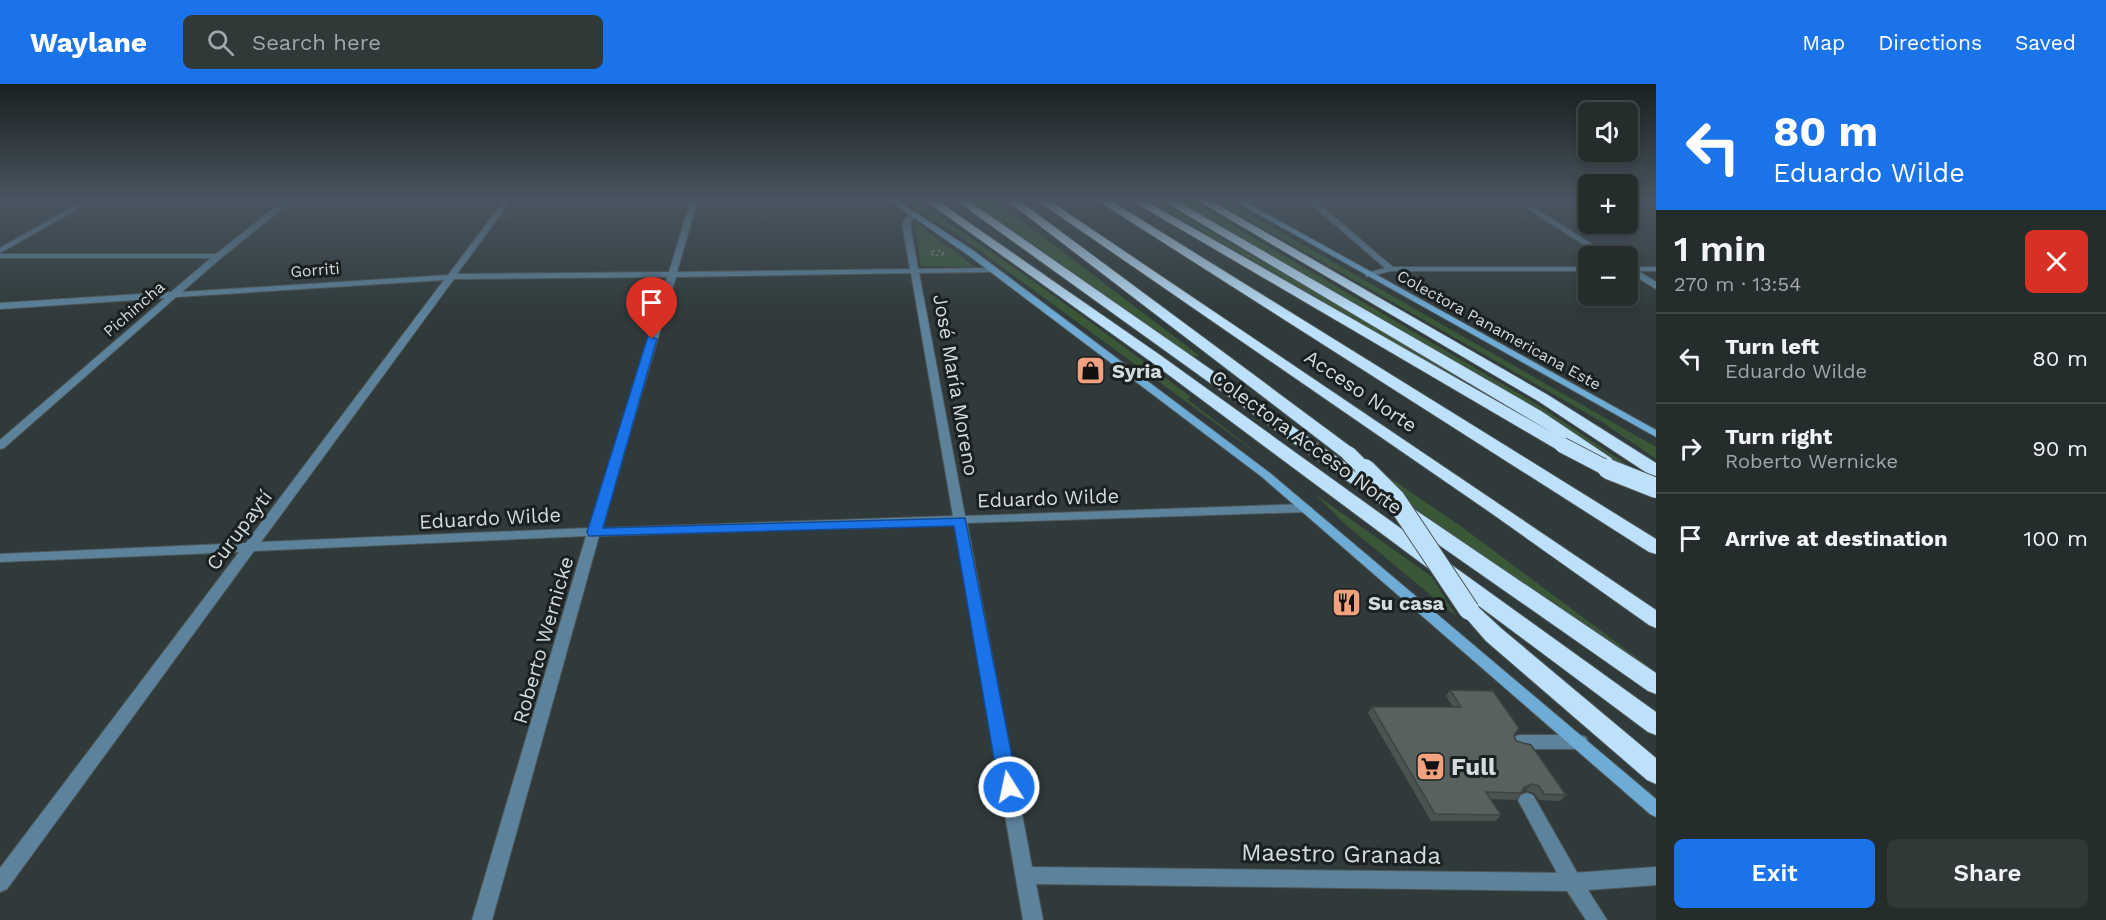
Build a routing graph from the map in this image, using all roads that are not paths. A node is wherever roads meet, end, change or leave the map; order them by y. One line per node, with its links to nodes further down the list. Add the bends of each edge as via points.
1 (23, 238): 19 (street)
2 (241, 238): 21 (street, Pichincha)
3 (480, 238): 31 (street, Curupaytí)
4 (683, 238): 28 (street, Roberto Wernicke)
5 (909, 238): 26 (street, José María Moreno)
6 (947, 238): 27 (street)
7 (984, 238): 48 (highway, Colectora Acceso Norte, via 1155,358)
8 (1014, 238): 47 (highway)
9 (1062, 238): 51 (highway, bridge, via 1349,454 1395,499 1470,610 1494,635)
10 (1098, 238): 46 (highway, Acceso Norte)
11 (1162, 238): 44 (highway, Acceso Norte)
12 (1202, 238): 38 (highway, bridge, via 1562,445 1602,467)
13 (1232, 238): 39 (highway, via 1535,414)
14 (1267, 238): 37 (highway, via 1543,398)
15 (1303, 238): 29 (street, Colectora Panamericana Este)
16 (1354, 238): 22 (street)
17 (1578, 238): 18 (street)
18 (1591, 246)
19 (0, 251)
20 (0, 256): 21 (street)
21 (218, 256): 33 (street, Pichincha)
22 (1391, 269): 23 (street); 29 (street)
23 (1578, 269)
24 (1638, 269): 25 (street)
25 (1656, 269)
26 (916, 270): 27 (street, Gorriti); 28 (street, Gorriti); 41 (street, José María Moreno)
27 (993, 270): 40 (street)
28 (671, 274): 31 (street, Gorriti); 42 (street, Roberto Wernicke)
29 (1369, 275): 35 (street, Colectora Panamericana Este)
30 (1638, 275): 32 (street)
31 (451, 277): 33 (street, Gorriti); 43 (street, Curupaytí)
32 (1656, 286)
33 (174, 294): 34 (street, Gorriti); 36 (street, Pichincha)
34 (0, 306)
35 (1656, 434)
36 (0, 446)
37 (1656, 471)
38 (1656, 488)
39 (1656, 495)
40 (1306, 508): 41 (street, Eduardo Wilde); 50 (street)
41 (960, 521): 42 (street, Eduardo Wilde); 54 (street, José María Moreno)
42 (594, 532): 43 (street, Eduardo Wilde); 58 (street, Roberto Wernicke)
43 (250, 548): 45 (street, Eduardo Wilde); 57 (street, Curupaytí)
44 (1656, 548)
45 (0, 558)
46 (1656, 620)
47 (1656, 686)
48 (1656, 725)
49 (1519, 742): 50 (street)
50 (1580, 742): 53 (street)
51 (1656, 773)
52 (1527, 800): 56 (street)
53 (1656, 809)
54 (1025, 875): 56 (street, Maestro Granada); 59 (street, José María Moreno)
55 (1656, 876): 56 (street, Maestro Granada)
56 (1572, 882): 60 (street)
57 (0, 884)
58 (482, 920)
59 (1033, 920)
60 (1597, 920)

